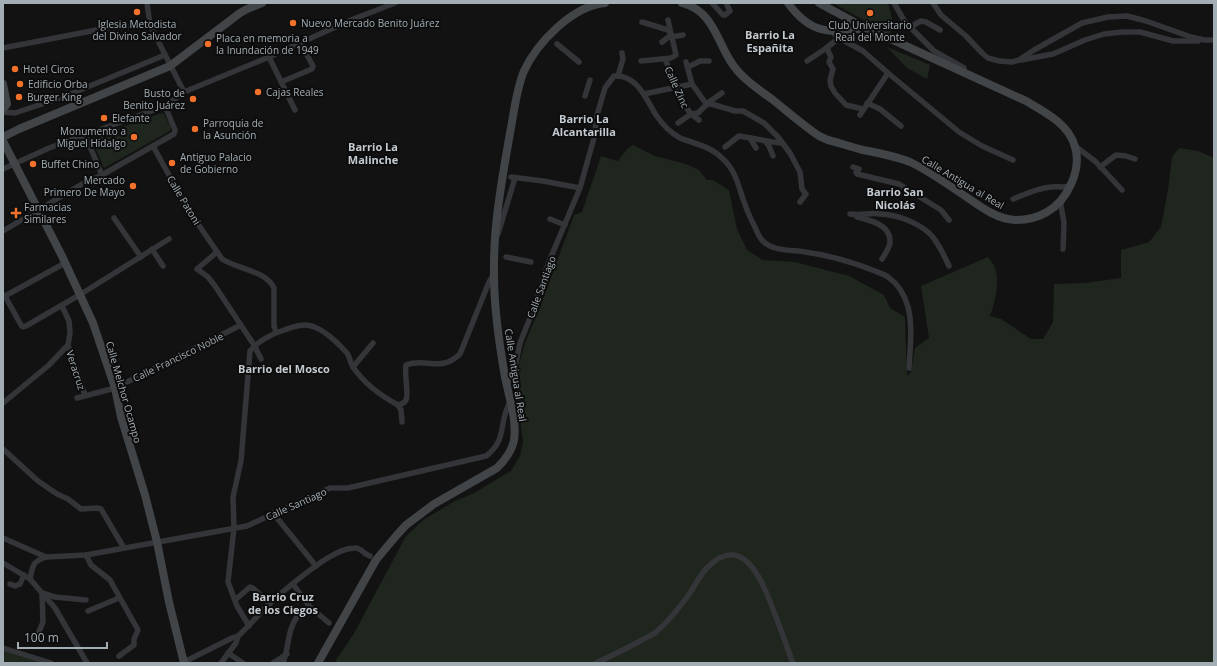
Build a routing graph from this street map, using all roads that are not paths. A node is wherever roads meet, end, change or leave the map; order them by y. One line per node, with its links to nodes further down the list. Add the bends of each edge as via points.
1 (147, 3): 14 (street)
2 (262, 3): 38 (main road, via 240,13)
3 (395, 3): 24 (street)
4 (605, 3): 94 (main road, Calle Antigua al Real, via 584,9 563,23 537,50 524,72 503,171)
5 (682, 3): 85 (main road, Calle Antigua al Real, via 699,10 708,20 730,61 739,72 819,136 911,163 933,174 1000,217 1014,220 1037,217 1048,212)
6 (712, 3): 7 (street, via 723,15 730,10)
7 (726, 3)
8 (788, 3): 18 (main road, via 799,18 809,25 819,30)
9 (819, 3): 16 (main road, Calle Antigua al Real)
10 (894, 3): 15 (street)
11 (933, 3): 33 (street, via 941,15 988,58 1005,62)
12 (668, 20): 19 (street)
13 (642, 22): 19 (street, via 668,30)
14 (150, 25): 28 (street, via 107,28); 30 (street)
15 (910, 27): 17 (street, via 921,21); 41 (street, via 934,51 975,76)
16 (867, 28): 18 (main road); 70 (main road, Calle Antigua al Real, via 1026,101 1060,123)
17 (940, 30)
18 (831, 31): 21 (street)
19 (671, 35): 20 (street); 25 (street); 32 (street, via 676,55)
20 (683, 35)
21 (839, 38): 27 (street); 39 (street, via 863,51)
22 (1204, 40): 23 (street); 33 (street, via 1173,41 1140,32 1122,32 1085,40 1053,54); 33 (street, via 1127,16 1108,17 1082,23)
23 (1214, 40)
24 (300, 42): 31 (street); 43 (street, via 313,66 312,69)
25 (662, 42)
26 (557, 44): 37 (street)
27 (828, 47): 36 (street); 55 (street, via 831,57 829,62 833,69 831,86 846,105)
28 (3, 48)
29 (622, 53): 40 (street)
30 (165, 55): 38 (street); 57 (street, via 63,97 15,113)
31 (269, 57): 43 (street); 47 (street)
32 (665, 59): 34 (street); 46 (street, Calle Zinc)
33 (1019, 60)
34 (641, 61)
35 (709, 61): 45 (street, via 687,64)
36 (807, 61)
37 (579, 62)
38 (170, 66): 47 (street); 64 (main road)
39 (888, 73): 51 (street); 75 (street, via 959,132)
40 (618, 76): 49 (street, via 626,78); 82 (street, Calle Santiago, via 614,76 605,88)
41 (984, 78)
42 (590, 80): 50 (street)
43 (281, 82): 56 (street)
44 (3, 84): 54 (main road, via 7,104)
45 (692, 84): 46 (street); 52 (street)
46 (677, 87): 49 (street); 58 (street, Calle Zinc)
47 (184, 92): 53 (street)
48 (722, 93): 52 (street, Calle Zinc)
49 (644, 94): 116 (street, via 666,127 680,138 711,150 731,167 748,213 763,242 777,248 838,258 889,277 903,294 909,312)
50 (585, 96)
51 (867, 103): 55 (street); 62 (street, via 880,109)
52 (707, 104): 58 (street, Calle Zinc, via 698,113); 68 (street, via 743,111 760,119)
53 (166, 106): 63 (street); 69 (street, via 175,132)
54 (3, 108)
55 (863, 109): 59 (street)
56 (295, 110)
57 (3, 112)
58 (691, 114): 60 (street); 61 (street, Calle Zinc)
59 (860, 115)
60 (699, 120)
61 (678, 123)
62 (901, 126)
63 (85, 135): 76 (street); 80 (street)
64 (3, 137)
65 (750, 138): 67 (street); 71 (street, via 739,136); 72 (street)
66 (3, 141): 76 (main road, Calle Melchor Ocampo)
67 (764, 141): 68 (street); 73 (street)
68 (782, 143): 86 (street, via 796,162 801,174 802,189 806,194)
69 (153, 146): 80 (street); 97 (street, Calle Patoni, via 187,208)
70 (1075, 146): 78 (street); 81 (main road, Calle Antigua al Real, via 1076,168)
71 (725, 147)
72 (756, 148)
73 (773, 156)
74 (1135, 159): 78 (street, via 1116,155)
75 (1013, 160)
76 (14, 164): 79 (street); 87 (main road, Calle Melchor Ocampo)
77 (853, 167): 90 (street, via 859,169 856,172 860,175 899,184 941,210)
78 (1100, 167): 83 (street)
79 (3, 169)
80 (102, 175): 87 (street)
81 (1070, 186): 84 (street, via 1051,186); 85 (main road, Calle Antigua al Real)
82 (580, 188): 91 (street, Calle Santiago); 94 (street, via 513,177)
83 (1122, 190)
84 (1013, 199)
85 (1060, 200): 96 (street, via 1064,223)
86 (800, 202)
87 (38, 210): 92 (street); 102 (main road, Calle Melchor Ocampo)
88 (114, 218): 98 (street)
89 (550, 219): 91 (street)
90 (949, 220)
91 (566, 225): 117 (street, Calle Santiago, via 548,264)
92 (3, 231)
93 (169, 239): 95 (street)
94 (495, 243): 105 (main road, Calle Antigua al Real)
95 (152, 249): 98 (street); 103 (street)
96 (1063, 249)
97 (217, 252): 109 (street, via 197,269 216,286); 110 (street, Calle Patoni, via 228,264 268,279 274,288)
98 (141, 257): 106 (street)
99 (506, 257): 101 (street)
100 (882, 259): 104 (street, via 890,243 886,230 876,223 850,214 882,214 911,222 931,235)
101 (531, 262)
102 (65, 263): 106 (main road, Calle Melchor Ocampo); 107 (street)
103 (163, 266)
104 (949, 266)
105 (494, 275): 117 (main road, Calle Antigua al Real, via 499,341); 123 (street, via 460,354 446,363 406,365 407,398)
106 (81, 294): 108 (street); 118 (main road, Calle Melchor Ocampo, via 94,323)
107 (4, 296): 108 (street, via 24,327)
108 (62, 306): 112 (street, via 69,321)
109 (241, 325): 113 (street); 118 (street, Calle Francisco Noble)
110 (276, 332): 113 (street); 115 (street, via 304,325 315,326 323,330 348,354)
111 (373, 343): 115 (street)
112 (68, 345): 119 (street, Veracruz); 122 (street, via 49,365)
113 (254, 345): 114 (street); 127 (street, via 250,351 242,455 233,497)
114 (261, 359)
115 (353, 366): 123 (street, via 370,386)
116 (909, 368)
117 (507, 387): 121 (main road, Calle Antigua al Real)
118 (115, 388): 119 (street, Calle Francisco Noble); 129 (main road, Calle Melchor Ocampo)
119 (85, 395): 120 (street, Calle Francisco Noble)
120 (77, 398)
121 (510, 402): 126 (street, Calle Santiago, via 505,411 500,441 486,456 348,488 330,488); 162 (main road, Calle Antigua al Real, via 515,431 512,448 504,462 488,474 434,504 406,525 376,560)
122 (3, 403)
123 (398, 405): 124 (street)
124 (402, 422)
125 (3, 449): 130 (street, via 38,481 81,509 101,509)
126 (273, 513): 127 (street, Calle Santiago, via 247,526); 135 (street)
127 (234, 528): 129 (street, Calle Santiago); 143 (street, via 228,582)
128 (3, 538): 133 (street, Calle Santiago)
129 (157, 542): 130 (street, Calle Santiago); 157 (main road, Calle Melchor Ocampo)
130 (124, 548): 131 (street, Calle Santiago)
131 (86, 555): 133 (street, Calle Santiago); 141 (street, via 91,565 110,580)
132 (370, 556): 135 (street, via 356,547 338,552)
133 (46, 557): 137 (street, via 36,560)
134 (3, 563): 136 (street)
135 (316, 566): 139 (street)
136 (24, 575): 137 (street); 138 (street, via 20,584)
137 (30, 579): 140 (street)
138 (10, 584)
139 (292, 584): 144 (street); 145 (street)
140 (42, 593): 142 (street); 150 (street, via 43,622); 156 (street)
141 (119, 598): 146 (street); 154 (street, via 138,630 134,645)
142 (86, 600)
143 (235, 600): 144 (street, via 250,587); 148 (street)
144 (270, 604): 148 (street)
145 (309, 606): 147 (street); 153 (street, via 297,618 292,628)
146 (88, 611)
147 (329, 623)
148 (249, 626): 149 (street)
149 (238, 636): 152 (street); 157 (street)
150 (36, 639)
151 (3, 648): 155 (street)
152 (228, 653): 158 (street); 159 (street)
153 (287, 654): 160 (street); 161 (street)
154 (119, 656)
155 (52, 663)
156 (87, 663)
157 (184, 663)
158 (221, 663)
159 (243, 663)
160 (273, 663)
161 (283, 663)
162 (318, 663)
163 (596, 663): 164 (street, via 622,652 654,633 671,617 716,559 734,554 747,561 757,572)
164 (793, 663)

